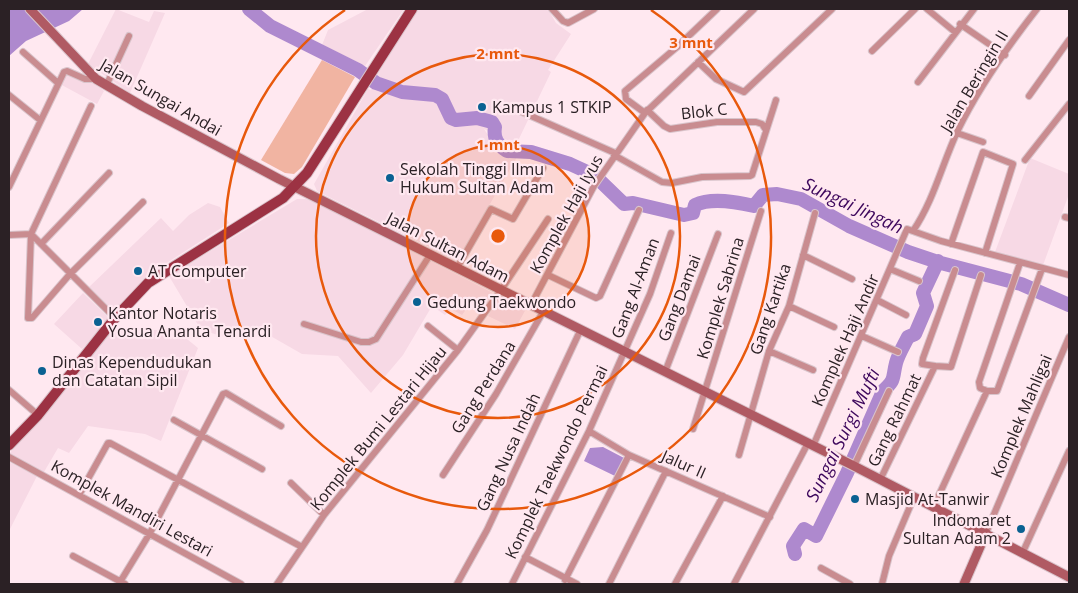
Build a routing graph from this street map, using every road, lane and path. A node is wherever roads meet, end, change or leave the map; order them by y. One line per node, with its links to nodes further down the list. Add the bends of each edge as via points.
1 (30, 9): 20 (main road, Jalan Sungai Andai)
2 (412, 9): 40 (main road)
3 (552, 9): 4 (street, via 568,23)
4 (594, 9)
5 (716, 9): 30 (street, Blok C, via 625,91 626,99)
6 (754, 9): 19 (street, Komplek Haji Iyus)
7 (832, 9): 19 (street, via 744,92 716,79)
8 (916, 9): 16 (street)
9 (927, 9): 13 (street)
10 (974, 9): 12 (street)
11 (1037, 9): 18 (street, Jalan Beringin II)
12 (960, 24): 13 (street); 18 (street)
13 (955, 32): 21 (street)
14 (129, 36): 23 (street)
15 (1069, 40): 25 (street)
16 (872, 51)
17 (23, 52): 22 (street)
18 (1004, 55): 33 (street, Jalan Beringin II)
19 (698, 62): 30 (street, Komplek Haji Iyus)
20 (96, 79): 22 (street, via 85,79 67,71); 23 (main road, Jalan Sungai Andai)
21 (918, 82)
22 (58, 83): 31 (street)
23 (106, 86): 40 (main road, Jalan Sungai Andai)
24 (9, 95): 31 (street)
25 (1029, 96)
26 (776, 100): 32 (street)
27 (1069, 104): 36 (street)
28 (91, 106): 48 (street)
29 (513, 108): 35 (street)
30 (646, 111): 32 (street, Blok C, via 670,128 718,122 756,122); 35 (street, Komplek Haji Iyus)
31 (40, 120): 39 (street)
32 (766, 130): 35 (street, via 750,176 710,177 672,184 662,182)
33 (957, 133): 34 (street); 46 (street, Jalan Beringin II, via 926,212)
34 (983, 142)
35 (614, 154): 63 (street, Komplek Haji Iyus)
36 (1025, 160)
37 (543, 168): 58 (street, via 513,219 491,210)
38 (109, 173): 51 (street)
39 (9, 187)
40 (296, 187): 55 (main road, Jalan Sultan Adam); 74 (main road, via 237,229 154,279)
41 (143, 202): 62 (street)
42 (639, 210): 63 (street, via 600,296 596,298)
43 (761, 211): 91 (street, Komplek Sabrina)
44 (815, 213): 56 (street, Gang Kartika)
45 (548, 219): 68 (street, Komplek Bumi Lestari Hijau)
46 (913, 231): 52 (street, Jalan Beringin II, via 907,229); 53 (street)
47 (671, 233): 83 (street, Gang Al-Aman)
48 (31, 234): 50 (street); 51 (street); 62 (street, via 28,318 32,318)
49 (718, 234): 87 (street, Gang Damai)
50 (9, 235)
51 (41, 244): 62 (street)
52 (901, 244): 59 (street, Komplek Haji Andir)
53 (951, 244): 54 (street); 54 (street, via 982,152 1013,164)
54 (985, 253): 57 (street)
55 (430, 255): 58 (main road, Jalan Sultan Adam); 75 (street, via 376,339 361,342)
56 (803, 255): 66 (street); 71 (street, Gang Kartika)
57 (1020, 263): 60 (street); 90 (street, via 978,382 980,388)
58 (457, 268): 68 (main road, Jalan Sultan Adam)
59 (890, 269): 67 (street); 69 (street, Komplek Haji Andir)
60 (1042, 269): 65 (street); 90 (street, via 998,391)
61 (954, 270): 85 (street, Gang Rahmat, via 923,358 922,364)
62 (70, 274): 74 (street)
63 (548, 275): 70 (street, Komplek Haji Iyus)
64 (981, 275): 85 (street, via 951,366)
65 (1069, 275)
66 (852, 280)
67 (919, 280)
68 (502, 290): 70 (main road, Jalan Sultan Adam); 81 (street, Komplek Bumi Lestari Hijau)
69 (877, 300): 73 (street); 79 (street, Komplek Haji Andir)
70 (531, 306): 72 (main road, Jalan Sultan Adam)
71 (789, 306): 77 (street); 82 (street, Gang Kartika)
72 (543, 312): 78 (main road, Jalan Sultan Adam); 108 (street, Gang Perdana, via 496,394)
73 (906, 315)
74 (115, 318): 92 (main road)
75 (304, 324)
76 (428, 326): 81 (street)
77 (834, 327)
78 (580, 330): 83 (main road, Jalan Sultan Adam); 130 (street, Gang Nusa Indah, via 487,530)
79 (862, 336): 84 (street); 100 (street, Komplek Haji Andir)
80 (1069, 336): 119 (street, Komplek Mahligai)
81 (458, 350): 116 (street, Komplek Bumi Lestari Hijau)
82 (769, 351): 86 (street); 93 (street, Gang Kartika)
83 (625, 352): 87 (main road, Jalan Sultan Adam); 97 (street, Komplek Taekwondo Permai)
84 (898, 352)
85 (935, 366): 110 (street, Gang Rahmat)
86 (813, 370)
87 (665, 372): 91 (main road, Jalan Sultan Adam)
88 (9, 390): 92 (street)
89 (889, 391): 105 (street)
90 (987, 391): 115 (street)
91 (705, 392): 93 (main road, Jalan Sultan Adam); 96 (street, Komplek Sabrina)
92 (38, 415): 99 (main road)
93 (751, 415): 100 (main road, Jalan Sultan Adam); 103 (street, Gang Kartika)
94 (174, 420): 98 (street)
95 (280, 426): 98 (street, via 224,393)
96 (693, 429)
97 (589, 431): 102 (street, Jalur II); 123 (street, Komplek Taekwondo Permai)
98 (201, 434): 106 (street); 109 (street)
99 (9, 445)
100 (810, 445): 105 (main road, Jalan Sultan Adam); 117 (street, Komplek Haji Andir)
101 (1069, 451): 121 (street)
102 (629, 455): 107 (street, Jalur II); 126 (street)
103 (739, 455)
104 (9, 457): 112 (street, Komplek Mandiri Lestari)
105 (851, 465): 110 (main road, Jalan Sultan Adam)
106 (262, 469)
107 (666, 472): 113 (street, Jalur II); 133 (street)
108 (443, 475)
109 (177, 480): 112 (street, via 109,442); 118 (street); 120 (street)
110 (880, 480): 114 (main road, Jalan Sultan Adam)
111 (291, 483): 116 (street)
112 (79, 495): 118 (street, Komplek Mandiri Lestari)
113 (723, 496): 117 (street, Jalur II); 134 (street)
114 (914, 498): 115 (main road, Jalan Sultan Adam); 137 (street, via 888,556)
115 (934, 508): 119 (main road, Jalan Sultan Adam)
116 (324, 516): 120 (street, Komplek Bumi Lestari Hijau)
117 (770, 517): 135 (street, Komplek Haji Andir)
118 (150, 533): 127 (street); 128 (street, Komplek Mandiri Lestari)
119 (986, 533): 121 (main road, Jalan Sultan Adam); 138 (main road)
120 (302, 547): 129 (street, Komplek Bumi Lestari Hijau)
121 (1022, 554): 125 (main road, Jalan Sultan Adam)
122 (73, 556): 127 (street)
123 (525, 557): 126 (street); 131 (street, Komplek Taekwondo Permai)
124 (822, 568): 136 (street)
125 (1069, 577)
126 (566, 580): 132 (street)
127 (123, 583)
128 (241, 584)
129 (277, 584)
130 (457, 584)
131 (512, 584)
132 (577, 584)
133 (609, 584)
134 (675, 584)
135 (734, 584)
136 (850, 584)
137 (882, 584)
138 (964, 584)

